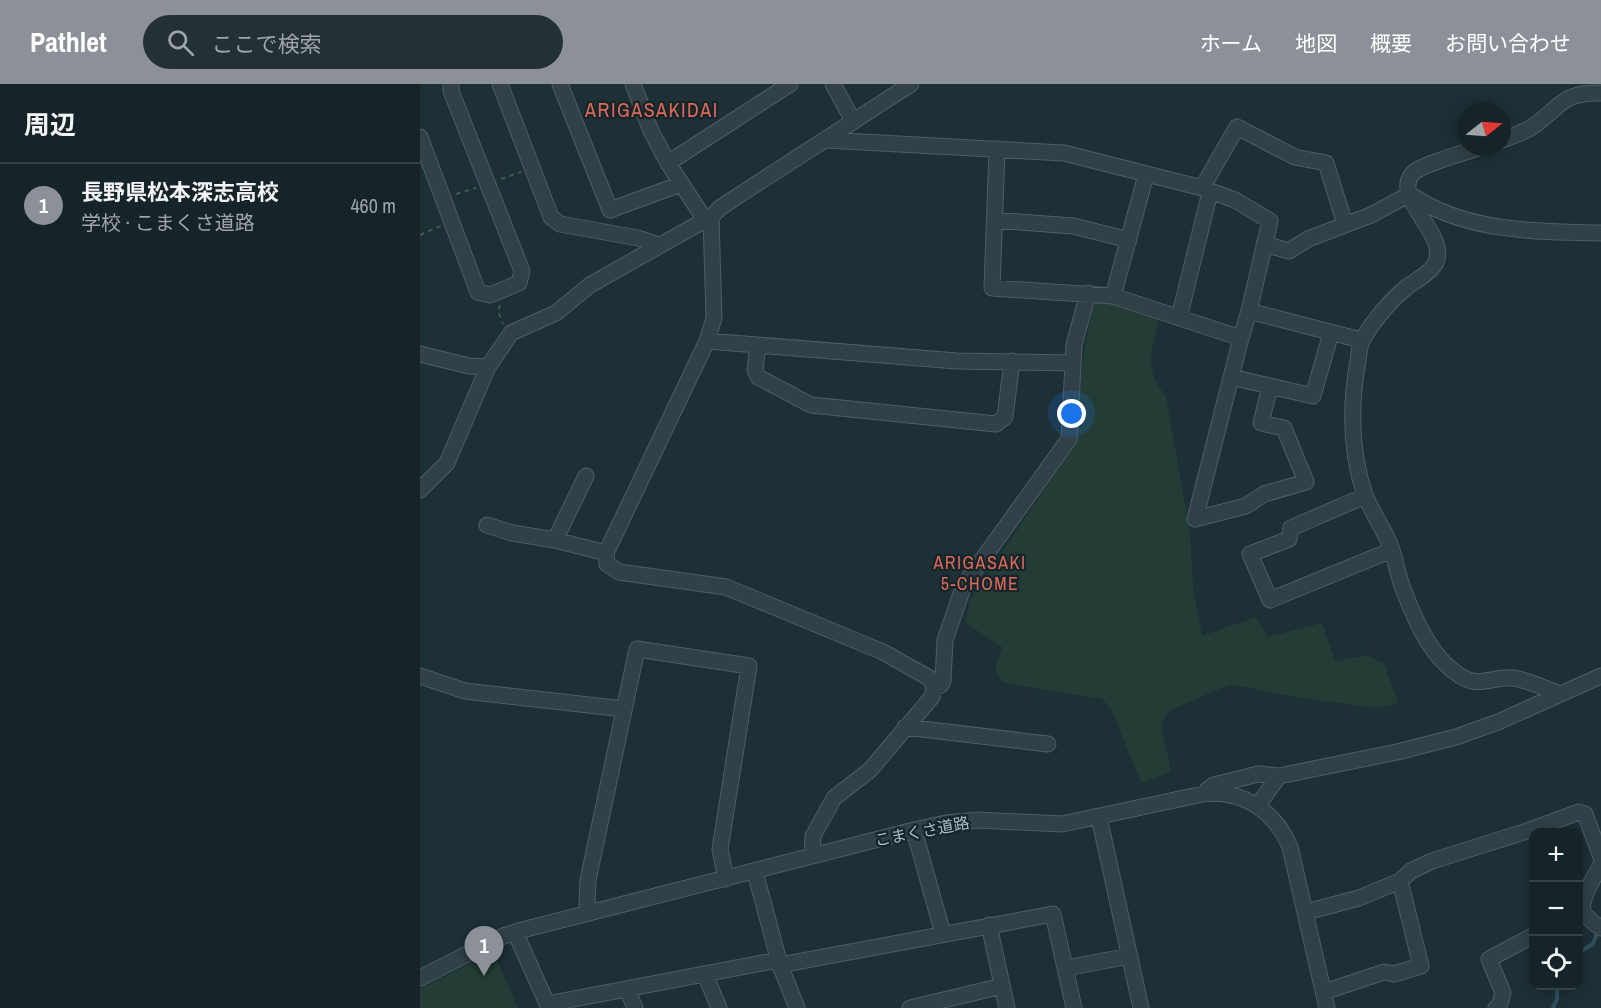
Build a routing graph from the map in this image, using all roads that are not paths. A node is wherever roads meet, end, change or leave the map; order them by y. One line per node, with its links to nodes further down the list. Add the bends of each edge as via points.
1 (451, 84): 10 (street, via 522,271 519,283 489,295 478,292)
2 (500, 84): 27 (street, via 551,217 560,224)
3 (560, 84): 18 (street, via 610,210)
4 (633, 84): 16 (street)
5 (790, 84): 16 (street)
6 (833, 84): 9 (street)
7 (911, 84): 9 (street)
8 (1601, 93): 11 (street, via 1572,96 1533,126)
9 (858, 118): 12 (street); 13 (street)
10 (420, 137)
11 (1511, 137)
12 (825, 140): 13 (street); 21 (street, via 721,207)
13 (876, 142): 14 (street)
14 (997, 149): 17 (street, via 1064,153); 22 (street)
15 (1457, 155): 20 (street, via 1413,173)
16 (668, 163): 18 (street)
17 (1146, 175): 19 (street); 25 (street)
18 (681, 184): 21 (street)
19 (1206, 190): 23 (street, via 1237,127 1295,157 1326,163); 26 (street, via 1235,200 1270,221); 31 (street)
20 (1410, 194): 23 (street); 24 (street, via 1440,211 1494,225); 34 (street, via 1435,238 1434,265 1404,289)
21 (708, 220): 27 (street); 35 (street, via 714,318)
22 (994, 220): 25 (street, via 1073,226); 28 (street, via 992,288)
23 (1345, 224): 26 (street, via 1289,251)
24 (1601, 233)
25 (1129, 240): 29 (street)
26 (1264, 244): 30 (street)
27 (658, 245): 40 (street, via 590,285 556,312 511,333)
28 (1088, 293): 29 (street); 39 (street)
29 (1113, 296): 31 (street)
30 (1250, 311): 32 (street); 33 (street)
31 (1179, 318): 33 (street)
32 (1331, 333): 34 (street); 42 (street, via 1313,396)
33 (1241, 338): 41 (street)
34 (1361, 340): 45 (street, via 1352,415 1354,452)
35 (707, 341): 36 (street); 49 (street)
36 (758, 346): 38 (street); 38 (street, via 758,378 811,405 996,424 1005,417)
37 (420, 354): 40 (street)
38 (1011, 362): 39 (street)
39 (1073, 363): 52 (street, via 1069,439 964,585 945,640 942,685)
40 (488, 367): 44 (street, via 447,463)
41 (1231, 377): 42 (street); 42 (street, via 1195,519 1246,506 1264,494 1306,482 1284,428 1261,423)
42 (1270, 386)
43 (586, 476): 47 (street)
44 (420, 490)
45 (1365, 496): 48 (street); 48 (street, via 1291,528 1289,539 1250,554 1270,600)
46 (487, 525): 47 (street)
47 (555, 540): 49 (street)
48 (1392, 550): 53 (street, via 1403,590 1424,636 1446,665 1473,682 1513,678)
49 (606, 553): 52 (street, via 607,564 619,572 726,587 883,652 931,679)
50 (420, 676): 54 (street, via 465,691)
51 (1601, 676): 53 (street)
52 (934, 688): 55 (street, via 932,698)
53 (1560, 694): 57 (street, via 1456,737)
54 (624, 710): 66 (street, via 636,649 749,666 720,849); 69 (street, via 588,880)
55 (905, 727): 56 (street); 62 (street, via 870,770 834,798 813,836)
56 (1048, 744)
57 (1279, 776): 58 (street, via 1258,774 1214,785); 59 (street)
58 (1203, 794): 59 (street, こまくさ道路, via 1224,793); 60 (street, こまくさ道路)
59 (1258, 806): 70 (street, こまくさ道路, via 1286,837)
60 (1099, 817): 61 (street, こまくさ道路, via 1062,824 978,820); 77 (street)
61 (914, 830): 62 (street, こまくさ道路); 75 (street)
62 (812, 856): 65 (street, こまくさ道路)
63 (1601, 857): 67 (street, via 1585,814 1579,812 1432,861 1411,871)
64 (1601, 866): 68 (street)
65 (755, 872): 66 (street, こまくさ道路); 78 (street)
66 (726, 879): 74 (street, こまくさ道路)
67 (1400, 882): 70 (street); 84 (street, via 1422,966 1394,974 1384,972)
68 (1583, 903)
69 (587, 904)
70 (1306, 912): 84 (street, こまくさ道路)
71 (1583, 913): 73 (street)
72 (990, 925): 75 (street); 79 (street, via 1053,914); 82 (street)
73 (1601, 928)
74 (515, 932): 81 (street, こまくさ道路); 85 (street)
75 (943, 934): 78 (street)
76 (1531, 936): 94 (street, via 1489,959 1503,993)
77 (1130, 956): 79 (street); 92 (street)
78 (779, 962): 80 (street); 88 (street)
79 (1065, 968): 91 (street)
80 (705, 974): 83 (street); 87 (street)
81 (420, 978)
82 (1002, 986): 89 (street); 90 (street)
83 (627, 989): 85 (street); 86 (street)
84 (1324, 992): 93 (street, こまくさ道路)
85 (548, 1006)
86 (635, 1008)
87 (719, 1008)
88 (796, 1008)
89 (910, 1008)
90 (1007, 1008)
91 (1074, 1008)
92 (1141, 1008)
93 (1327, 1008)
94 (1496, 1008)

